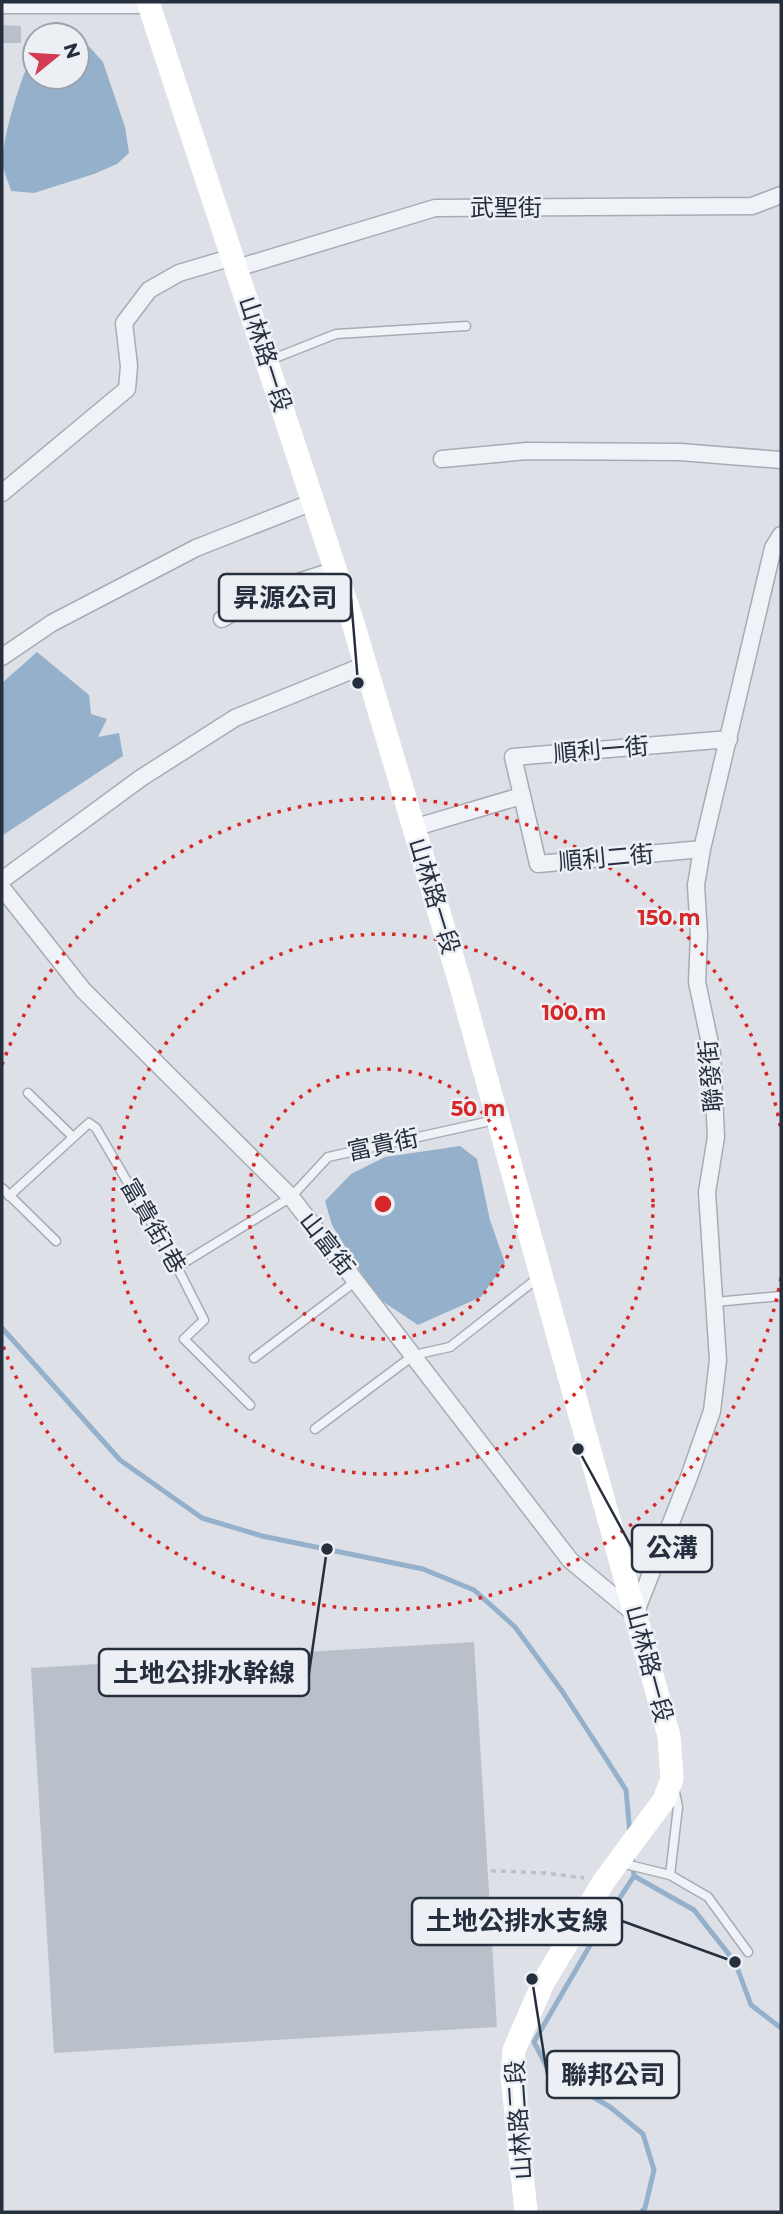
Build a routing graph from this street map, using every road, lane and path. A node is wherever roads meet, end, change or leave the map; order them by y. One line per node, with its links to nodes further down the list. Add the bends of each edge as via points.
1 (148, 3): 2 (street); 4 (main road, 山林路一段)
2 (2, 5)
3 (781, 195): 4 (street, 武聖街, via 752,206 435,208)
4 (235, 263): 6 (main road, 山林路一段); 9 (street, 武聖街, via 178,273 149,290 124,323 127,390)
5 (466, 326): 6 (lane, via 337,334)
6 (267, 361): 10 (main road, 山林路一段)
7 (442, 459): 8 (street, via 541,452 680,453)
8 (781, 460)
9 (2, 493)
10 (313, 502): 12 (main road, 山林路一段); 14 (street, via 196,548 52,623)
11 (781, 535): 16 (street, 聯發街, via 773,548)
12 (335, 570): 13 (street, via 264,593); 15 (main road, 山林路一段)
13 (222, 619)
14 (2, 657)
15 (365, 665): 18 (main road, 山林路一段); 20 (street, via 234,718 141,778)
16 (729, 739): 17 (street, 順利一街, via 513,757); 19 (street, 聯發街)
17 (521, 796): 18 (street); 19 (street, 順利二街, via 538,864)
18 (414, 828): 23 (main road, 山林路一段)
19 (702, 849): 33 (street, 聯發街, via 696,885 697,982 712,1053 716,1137 707,1192)
20 (2, 880)
21 (2, 888): 27 (street, 山富街, via 83,990)
22 (28, 1093): 24 (lane)
23 (498, 1120): 27 (lane, 富貴街, via 328,1157); 30 (main road, 山林路一段)
24 (73, 1137): 26 (lane); 29 (lane, 富貴街1巷, via 89,1123 96,1128)
25 (2, 1188): 26 (lane)
26 (9, 1196): 28 (lane)
27 (290, 1197): 29 (lane, 富貴街); 31 (street, 山富街)
28 (55, 1241)
29 (177, 1267): 36 (lane, 富貴街1巷, via 204,1320 184,1339)
30 (541, 1275): 34 (lane, via 450,1347); 38 (main road, 山林路一段)
31 (356, 1281): 34 (street, 山富街); 35 (lane)
32 (781, 1296): 33 (lane)
33 (715, 1302): 38 (street, 聯發街, via 718,1360 712,1411)
34 (414, 1356): 37 (lane); 38 (street, 山富街, via 569,1560)
35 (254, 1358)
36 (250, 1405)
37 (315, 1429)
38 (635, 1614): 40 (main road, 山林路一段, via 669,1736)
39 (458, 1719): 43 (path, via 467,1848 473,1870)
40 (668, 1790): 41 (main road, 山林路二段); 42 (lane, via 678,1807)
41 (623, 1855): 42 (lane, via 646,1869); 43 (main road, 山林路二段)
42 (670, 1875): 44 (lane, via 708,1897)
43 (604, 1881): 45 (main road, 山林路二段, via 543,1983 514,2050 512,2075)
44 (748, 1952)
45 (526, 2212)

